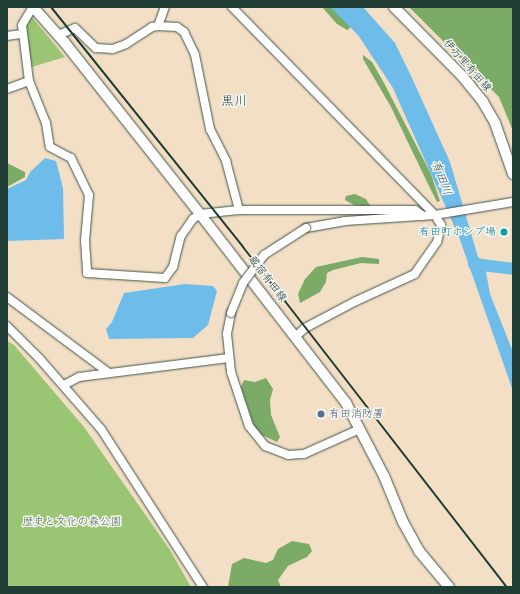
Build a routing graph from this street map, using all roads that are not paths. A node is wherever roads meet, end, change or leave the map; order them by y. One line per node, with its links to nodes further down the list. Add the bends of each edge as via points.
1 (33, 7): 6 (street, via 22,25); 7 (main road, 蔵宿有田線)
2 (166, 7): 5 (street)
3 (232, 7): 15 (street)
4 (394, 7): 11 (main road, 伊万里有田線, via 464,77 483,102 495,123)
5 (158, 26): 7 (street, via 113,49 96,48 75,28); 13 (street, via 177,27 184,32 195,55 210,129 226,161)
6 (22, 34): 8 (street); 9 (street)
7 (58, 35): 14 (main road, 蔵宿有田線)
8 (7, 36)
9 (29, 81): 10 (street); 14 (street, via 46,123 50,147 71,158 89,195 85,241 88,273 100,276 165,278 173,267 181,236 193,218)
10 (7, 89)
11 (513, 174)
12 (513, 202): 15 (street)
13 (239, 210): 14 (street); 16 (street, via 415,210)
14 (200, 214): 19 (main road, 蔵宿有田線)
15 (435, 215): 16 (street); 19 (street, via 441,225 437,242 416,274 356,301 305,328)
16 (423, 216): 20 (street, bridge, via 345,221 306,228 264,255 243,283 231,312 227,334)
17 (7, 297): 21 (street)
18 (7, 326): 22 (street)
19 (296, 336): 23 (main road, 蔵宿有田線, via 346,403)
20 (229, 358): 21 (street); 23 (street, via 249,426 257,438 276,452 288,455 304,454)
21 (109, 373): 22 (street, via 79,377)
22 (64, 385): 24 (street, via 119,453)
23 (360, 429): 25 (main road, 蔵宿有田線, via 419,551)
24 (203, 587)
25 (449, 587)

